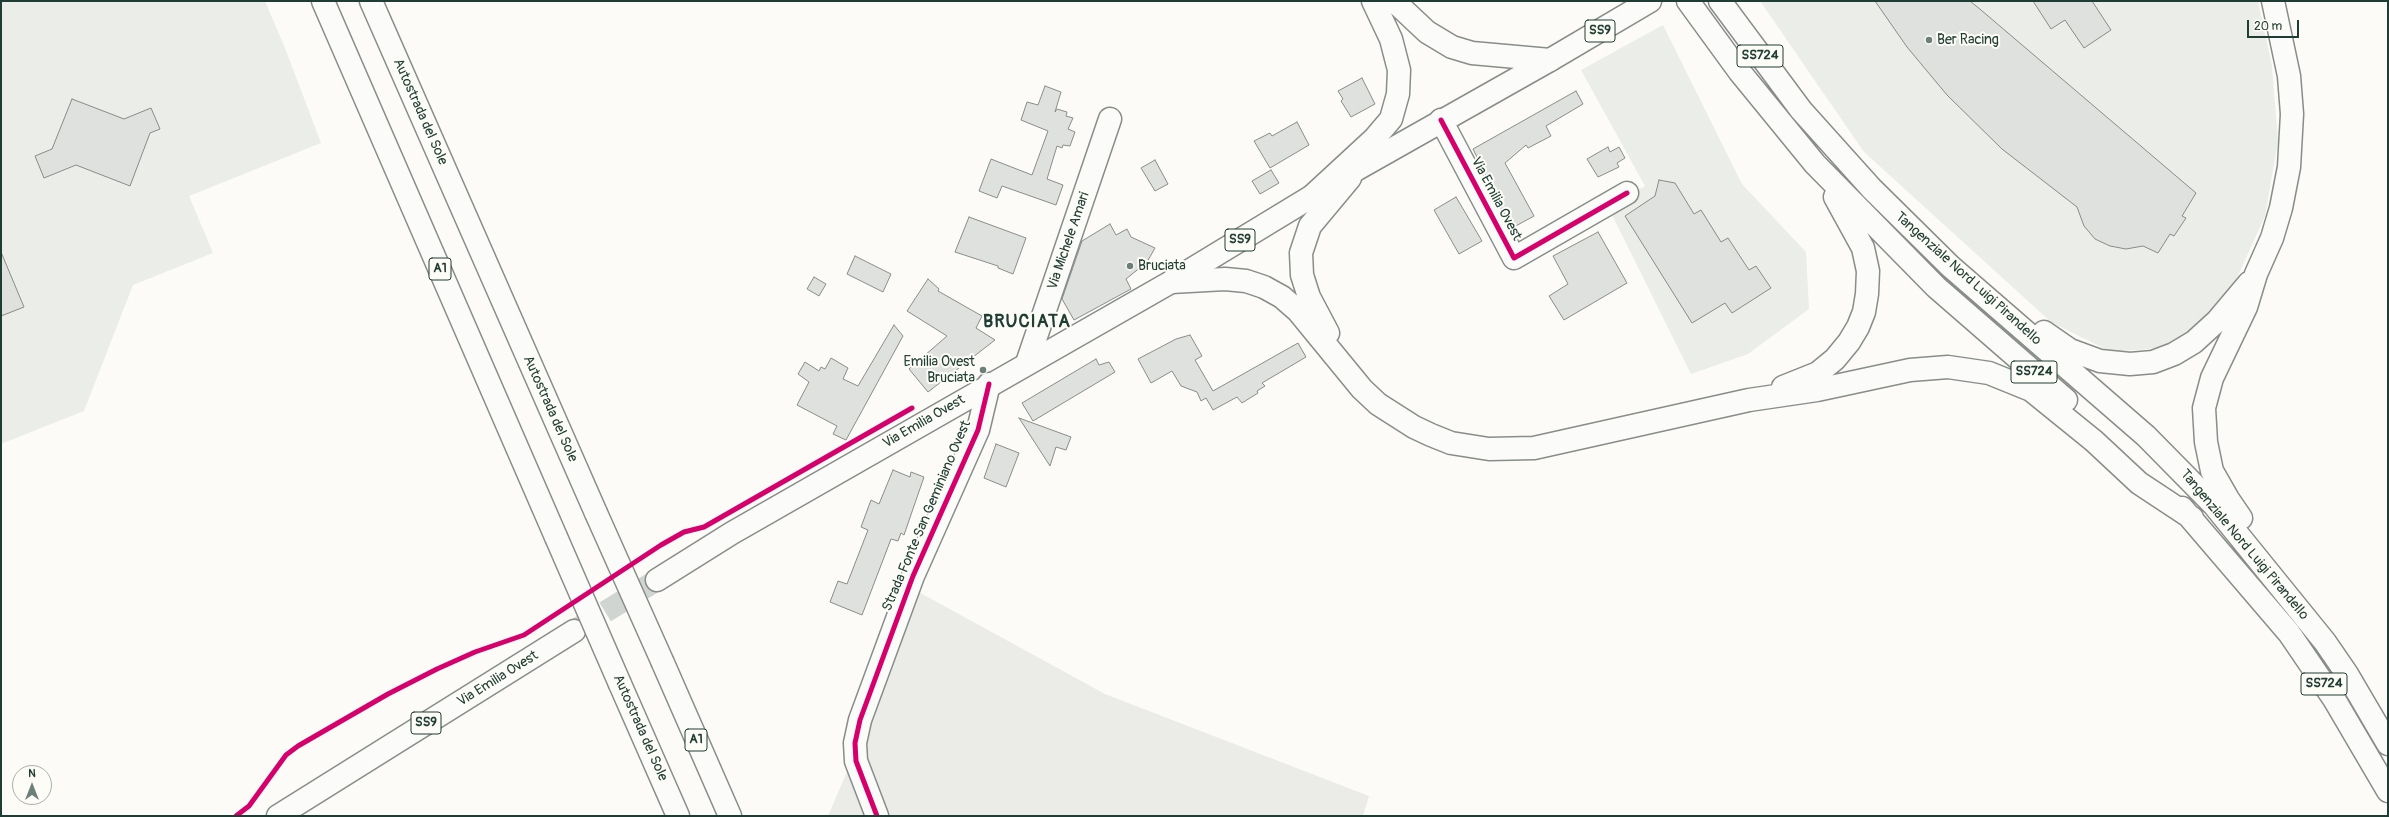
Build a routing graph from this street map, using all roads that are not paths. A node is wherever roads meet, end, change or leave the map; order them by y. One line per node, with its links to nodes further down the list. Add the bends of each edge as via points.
1 (323, 1): 32 (main road, Autostrada del Sole / A1, bridge)
2 (371, 1): 10 (main road, Autostrada del Sole / A1)
3 (384, 1): 10 (main road)
4 (1373, 1): 17 (main road, via 1391,39 1399,70 1398,94 1391,119)
5 (1394, 1): 11 (main road, via 1427,32 1452,47 1472,53)
6 (1650, 1): 11 (main road, Via Emilia Ovest / SS9)
7 (1688, 1): 14 (main road, Tangenziale Nord Luigi Pirandello / SS724, via 1739,71)
8 (1720, 1): 18 (main road, Tangenziale Nord Luigi Pirandello / SS724, via 1801,110 1872,189)
9 (2273, 1): 19 (main road, via 2289,76 2292,139 2281,208 2272,238)
10 (397, 60): 33 (main road, Autostrada del Sole / A1, bridge)
11 (1550, 60): 13 (main road, Via Emilia Ovest / SS9)
12 (1110, 119): 21 (main road, Via Michele Amari)
13 (1441, 120): 15 (main road, Via Emilia Ovest / SS9); 16 (main road, Via Emilia Ovest, via 1514,258)
14 (1815, 164): 24 (main road, via 1863,248 1868,271 1864,312 1849,342 1835,359 1818,373); 25 (main road, Tangenziale Nord Luigi Pirandello / SS724, via 1936,287 2124,451)
15 (1357, 169): 17 (main road, Via Emilia Ovest / SS9); 22 (main road, via 1310,226 1301,253 1302,275 1309,297)
16 (1627, 193)
17 (1309, 199): 20 (main road, Via Emilia Ovest / SS9)
18 (1950, 266): 19 (main road, via 2002,295 2033,323 2070,350 2100,361 2130,364 2152,362 2174,354 2194,342 2218,321); 27 (main road, Tangenziale Nord Luigi Pirandello / SS724, via 2151,441 2214,505)
19 (2256, 274): 27 (main road, via 2246,307 2212,378 2204,408 2206,442 2212,471 2220,486 2242,519 2295,581)
20 (1171, 282): 21 (main road, Via Emilia Ovest / SS9); 22 (main road, via 1225,279 1246,281 1264,287 1282,297 1298,311)
21 (1027, 363): 23 (main road, Via Emilia Ovest / SS9)
22 (1348, 372): 24 (main road, via 1378,404 1414,427 1451,443 1489,449 1534,448)
23 (989, 384): 26 (main road, Via Emilia Ovest / SS9, via 732,533); 34 (main road, Strada Fonte San Geminiano Ovest, via 978,430 913,576 860,720 855,743 856,762)
24 (1750, 400): 25 (main road, via 1817,390 1910,370 1948,367 1989,373 2031,390 2094,441 2139,483)
25 (2192, 518): 30 (main road, Tangenziale Nord Luigi Pirandello / SS724, via 2249,585 2313,667)
26 (657, 580)
27 (2310, 623): 29 (main road, SS724, via 2347,674)
28 (574, 631): 31 (main road, Via Emilia Ovest / SS9)
29 (2388, 744)
30 (2388, 791)
31 (278, 816)
32 (678, 816)
33 (730, 816)
34 (877, 816)

